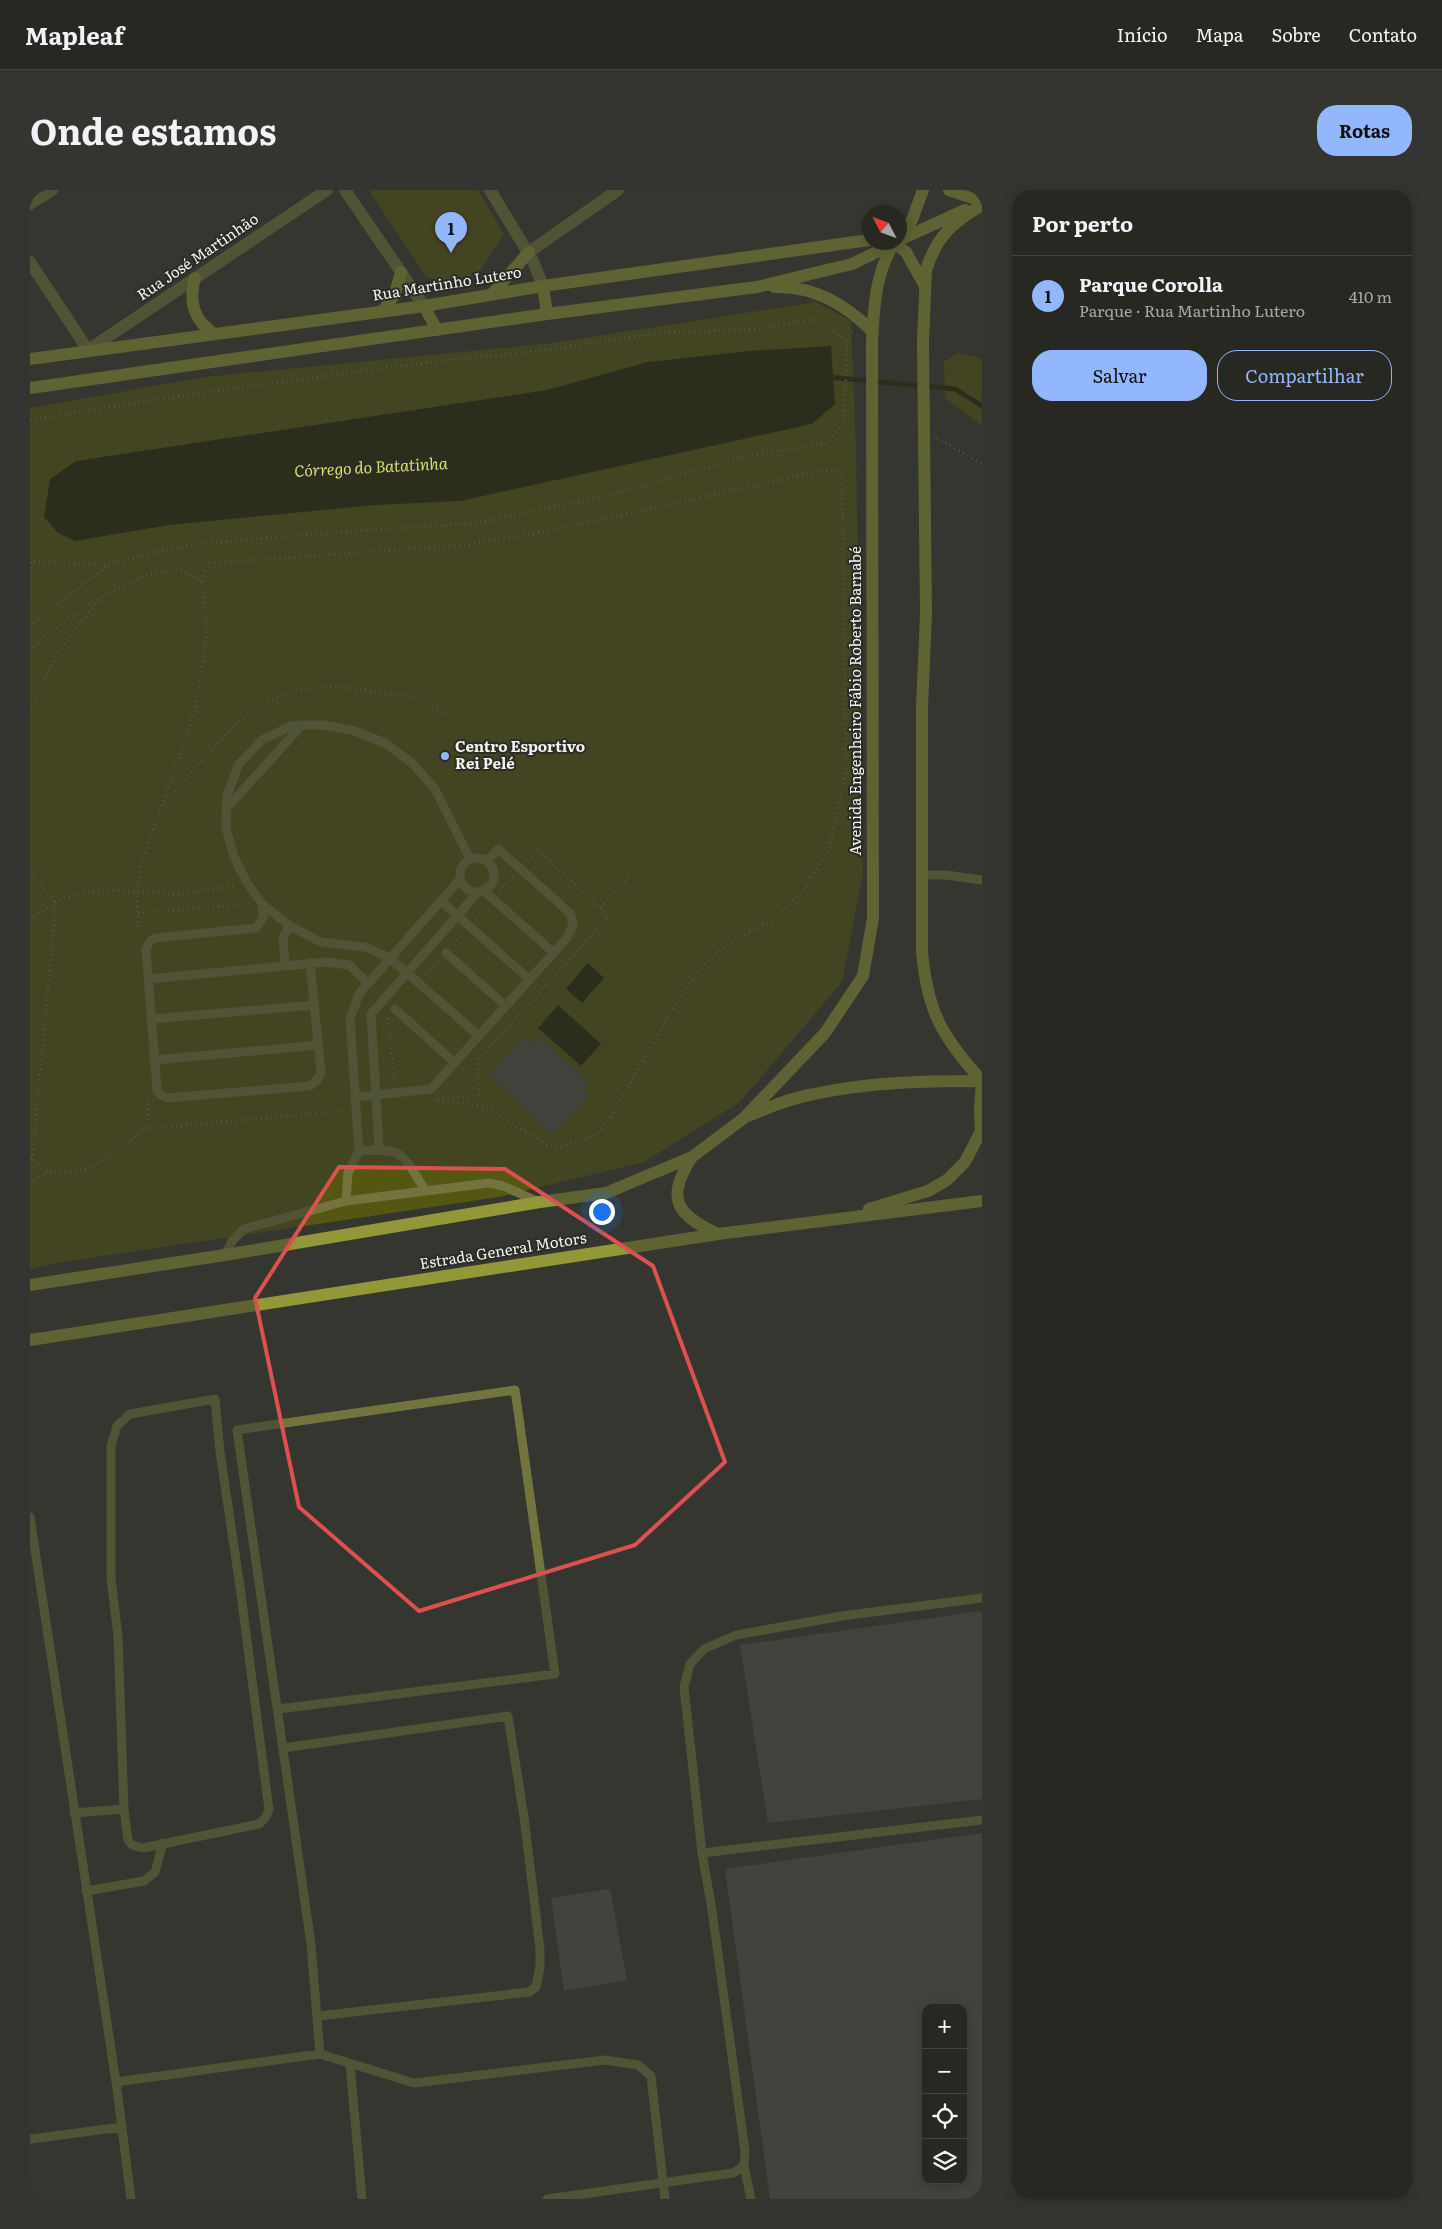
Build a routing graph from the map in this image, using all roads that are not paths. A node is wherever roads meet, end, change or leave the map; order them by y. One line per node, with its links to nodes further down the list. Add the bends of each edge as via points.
1 (52, 190): 9 (street)
2 (327, 190): 19 (street, Rua José Martinhão)
3 (346, 190): 18 (street)
4 (490, 190): 16 (street)
5 (618, 190): 16 (street)
6 (923, 190): 10 (main road)
7 (949, 190): 8 (main road)
8 (982, 203): 11 (main road); 22 (main road, via 947,230 933,250 926,270)
9 (30, 204)
10 (907, 227)
11 (907, 236)
12 (862, 241): 20 (main road, Rua Martinho Lutero)
13 (880, 250): 21 (main road, via 852,264)
14 (889, 250): 29 (main road, Avenida Engenheiro Fábio Roberto Barnabé, via 876,286)
15 (903, 250): 22 (main road, via 913,261)
16 (529, 252): 20 (street); 23 (main road)
17 (30, 262): 30 (street)
18 (401, 272): 24 (street); 25 (main road, via 395,294)
19 (195, 278): 28 (main road, via 192,304 196,316); 30 (street, Rua José Martinhão)
20 (543, 286): 23 (main road, Rua Martinho Lutero); 26 (main road)
21 (756, 287): 26 (main road); 29 (main road, via 783,286 834,300 858,317)
22 (927, 290): 37 (main road, via 923,342 926,614 922,708)
23 (493, 293): 24 (main road, Rua Martinho Lutero)
24 (424, 306): 25 (main road, Rua Martinho Lutero); 27 (main road)
25 (382, 312): 28 (main road, Rua Martinho Lutero)
26 (548, 314): 27 (main road)
27 (437, 330): 32 (main road)
28 (214, 334): 30 (main road, Rua Martinho Lutero)
29 (872, 337): 65 (main road, Avenida Engenheiro Fábio Roberto Barnabé, via 873,918 863,976 825,1033)
30 (88, 350): 31 (main road, Rua Martinho Lutero)
31 (30, 359)
32 (30, 388)
33 (302, 725): 34 (lane); 34 (lane, via 291,726 262,740 240,764 227,795); 35 (lane, via 355,731 385,744 412,763 435,789)
34 (226, 809): 42 (lane, via 226,828 232,850 247,883)
35 (470, 859): 36 (lane); 38 (lane, via 461,868)
36 (487, 861): 40 (lane, via 494,877); 46 (lane, via 498,849 570,913 573,925)
37 (922, 875): 39 (lane); 62 (main road, via 922,951 924,980 931,1008 958,1054)
38 (460, 879): 40 (lane, via 467,889); 41 (lane)
39 (982, 880)
40 (481, 892): 43 (lane); 46 (lane)
41 (441, 901): 43 (lane); 47 (lane)
42 (262, 904): 44 (lane); 51 (lane, via 263,918 256,928 150,941 146,948)
43 (457, 916): 50 (lane); 52 (lane)
44 (290, 926): 47 (lane, via 321,942 365,947); 49 (lane, via 283,937)
45 (446, 953): 55 (lane)
46 (554, 953): 52 (lane)
47 (390, 958): 50 (lane); 53 (lane)
48 (310, 963): 49 (lane); 53 (lane, via 349,965); 54 (lane)
49 (285, 966): 51 (lane)
50 (407, 973): 58 (lane); 63 (lane, via 371,1014)
51 (148, 979): 57 (lane)
52 (530, 980): 55 (lane)
53 (368, 983): 64 (lane, via 358,994 350,1019)
54 (315, 1005): 57 (lane); 59 (lane)
55 (506, 1006): 58 (lane)
56 (395, 1009): 61 (lane)
57 (151, 1019): 60 (lane)
58 (479, 1036): 61 (lane)
59 (319, 1045): 60 (lane); 60 (lane, via 321,1073 310,1086 167,1098 157,1090)
60 (154, 1060)
61 (455, 1063): 63 (lane, via 431,1089)
62 (982, 1081): 65 (main road, via 888,1083 813,1094); 73 (main road, via 982,1131 965,1162 947,1180 908,1199)
63 (376, 1095): 64 (lane); 66 (lane)
64 (356, 1097): 67 (lane)
65 (744, 1118): 68 (main road)
66 (379, 1149): 67 (lane); 69 (lane, via 391,1150 404,1158)
67 (359, 1151): 70 (lane, via 348,1173)
68 (692, 1157): 72 (main road, via 606,1193); 74 (main road, via 680,1175 679,1205 686,1216)
69 (425, 1190): 70 (lane); 72 (lane, via 488,1183)
70 (346, 1201): 75 (lane, via 244,1229 232,1241)
71 (982, 1201): 73 (main road, Estrada General Motors)
72 (540, 1202): 75 (main road)
73 (821, 1222): 74 (main road, Estrada General Motors)
74 (718, 1234): 77 (main road, Estrada General Motors)
75 (225, 1255): 76 (main road)
76 (30, 1285)
77 (30, 1340)
78 (30, 1517): 83 (lane)
79 (982, 1598): 86 (lane, via 842,1616 736,1636 704,1649 690,1664 684,1687)
80 (278, 1709): 80 (lane, via 237,1430 515,1390 555,1674); 81 (lane)
81 (283, 1748): 88 (lane); 88 (lane, via 508,1716 524,1817 540,1949 536,1987 528,1992)
82 (124, 1809): 83 (lane); 85 (lane, via 128,1840 132,1845 143,1848); 85 (lane, via 118,1636 111,1578 111,1446 117,1426 130,1414 215,1399 269,1810 259,1824)
83 (74, 1813): 87 (lane)
84 (982, 1820): 86 (lane)
85 (162, 1843): 87 (lane, via 155,1872 144,1882)
86 (702, 1853): 94 (lane, via 744,2142)
87 (86, 1891): 91 (lane)
88 (318, 2016): 89 (lane)
89 (320, 2054): 90 (lane); 91 (lane)
90 (350, 2064): 95 (lane, via 414,2083 605,2060 638,2065 651,2076); 97 (lane)
91 (116, 2082): 92 (lane)
92 (122, 2127): 93 (lane); 96 (lane)
93 (30, 2139)
94 (744, 2166): 95 (lane, via 733,2173); 100 (lane)
95 (663, 2182): 98 (lane); 99 (lane)
96 (131, 2199)
97 (362, 2199)
98 (547, 2199)
99 (665, 2199)
100 (751, 2199)

